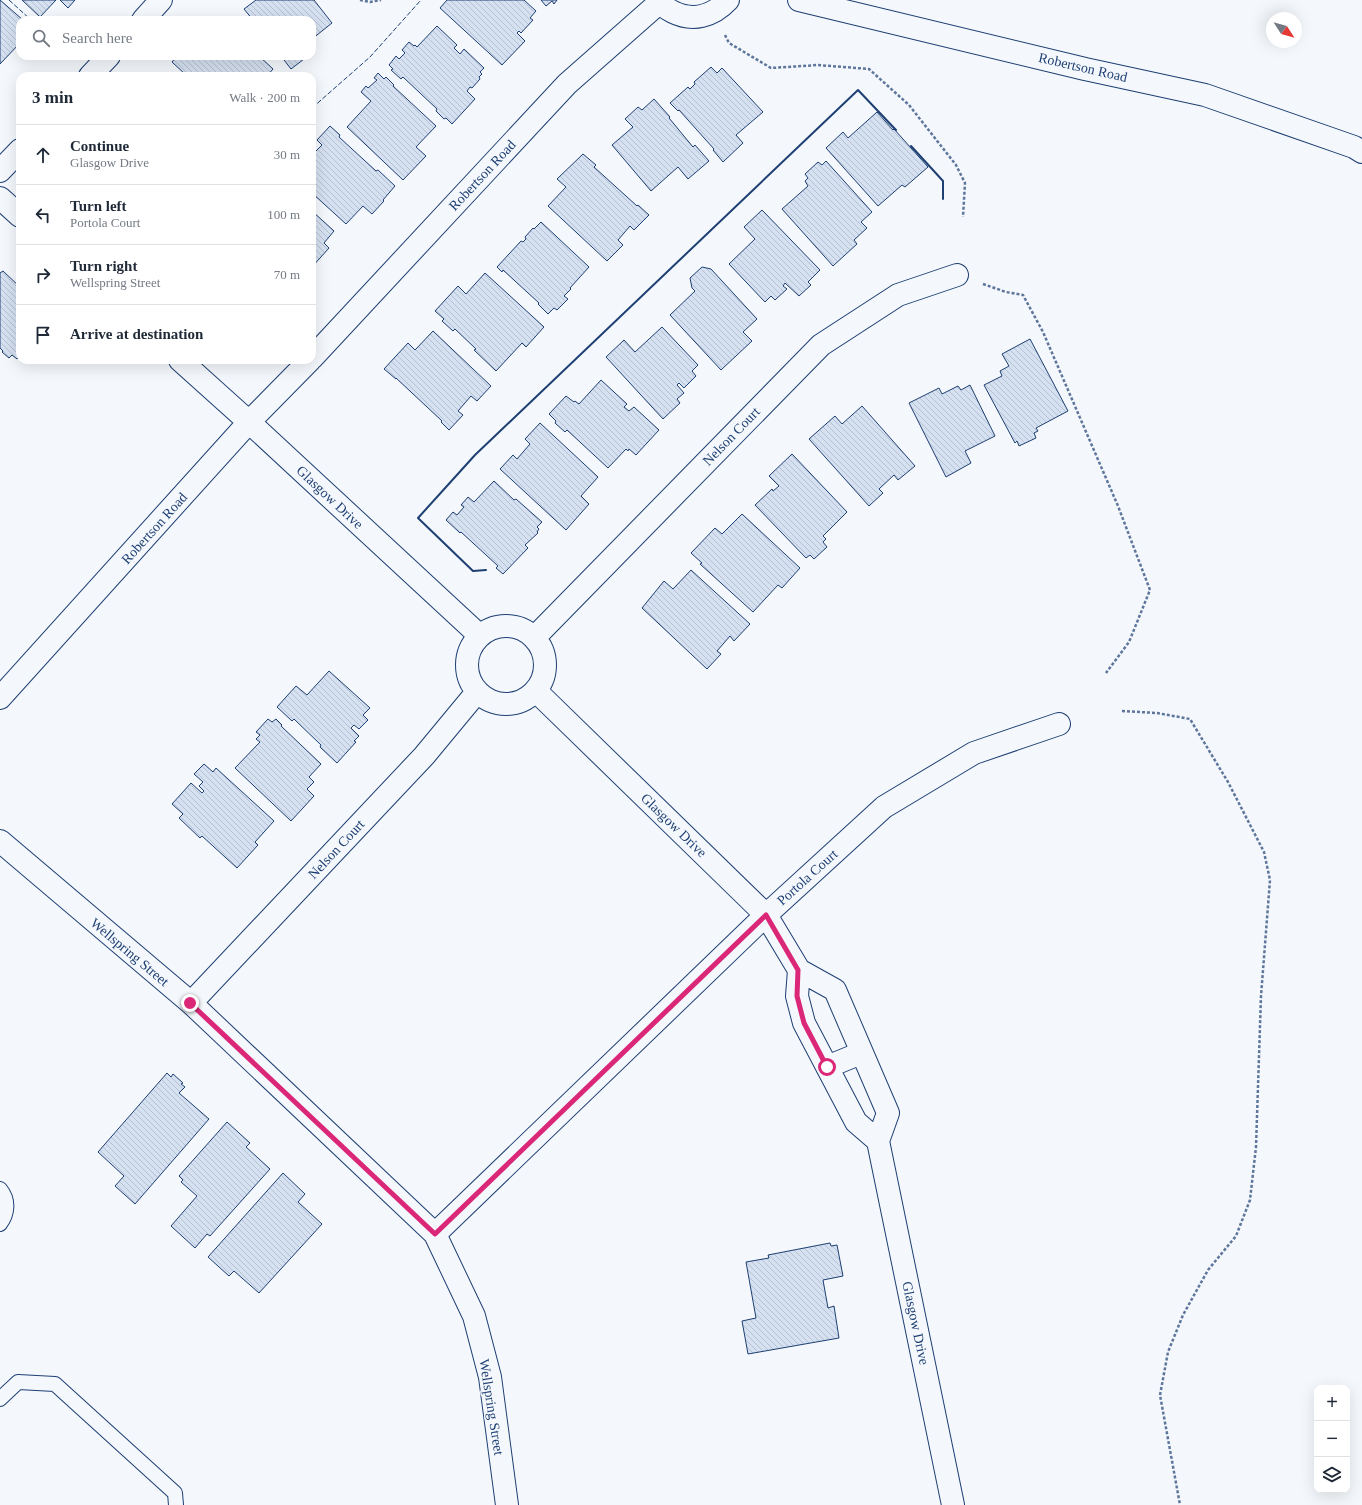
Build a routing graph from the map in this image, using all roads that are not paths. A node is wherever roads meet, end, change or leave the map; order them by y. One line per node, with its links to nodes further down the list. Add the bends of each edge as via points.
1 (161, 0): 5 (street)
2 (728, 0): 4 (street, via 708,15 694,18 680,16 666,9)
3 (799, 0): 8 (street, Robertson Road, via 1085,69 1205,95)
4 (659, 1): 14 (street, Robertson Road, via 567,84)
5 (146, 16)
6 (105, 60): 7 (street)
7 (94, 72)
8 (1362, 152)
9 (16, 154): 10 (street)
10 (0, 171)
11 (0, 198): 12 (street)
12 (16, 212)
13 (957, 274): 19 (street, Nelson Court, via 898,295 821,345)
14 (316, 354)
15 (184, 364): 17 (street, Glasgow Drive)
16 (306, 364): 17 (street, Robertson Road)
17 (249, 422): 18 (street, Glasgow Drive); 22 (street, Robertson Road)
18 (480, 635): 19 (street, via 494,628 506,626 519,628); 21 (street, via 468,655 467,668 470,681)
19 (534, 638): 20 (street, via 544,654 546,668 543,680)
20 (536, 691): 21 (street, via 525,700 513,704 500,704 488,700); 25 (street, Glasgow Drive)
21 (477, 692): 27 (street, Nelson Court, via 424,756)
22 (0, 698)
23 (1059, 724): 25 (street, Portola Court, via 974,753 884,807)
24 (0, 841): 27 (street, Wellspring Street)
25 (766, 915): 26 (street, Glasgow Drive); 33 (street, Portola Court)
26 (798, 970): 28 (street, via 834,990); 29 (street, via 797,996 804,1023)
27 (190, 1003): 33 (street, Wellspring Street)
28 (861, 1053): 29 (street); 30 (street, via 888,1113)
29 (827, 1067): 30 (street, via 856,1122)
30 (878, 1141): 37 (street, Glasgow Drive)
31 (0, 1189): 32 (lane, via 7,1207)
32 (0, 1224)
33 (435, 1234): 36 (street, Wellspring Street, via 474,1316 490,1377)
34 (0, 1399): 35 (lane, via 18,1382 55,1384 175,1493)
35 (176, 1505)
36 (507, 1505)
37 (953, 1505)

